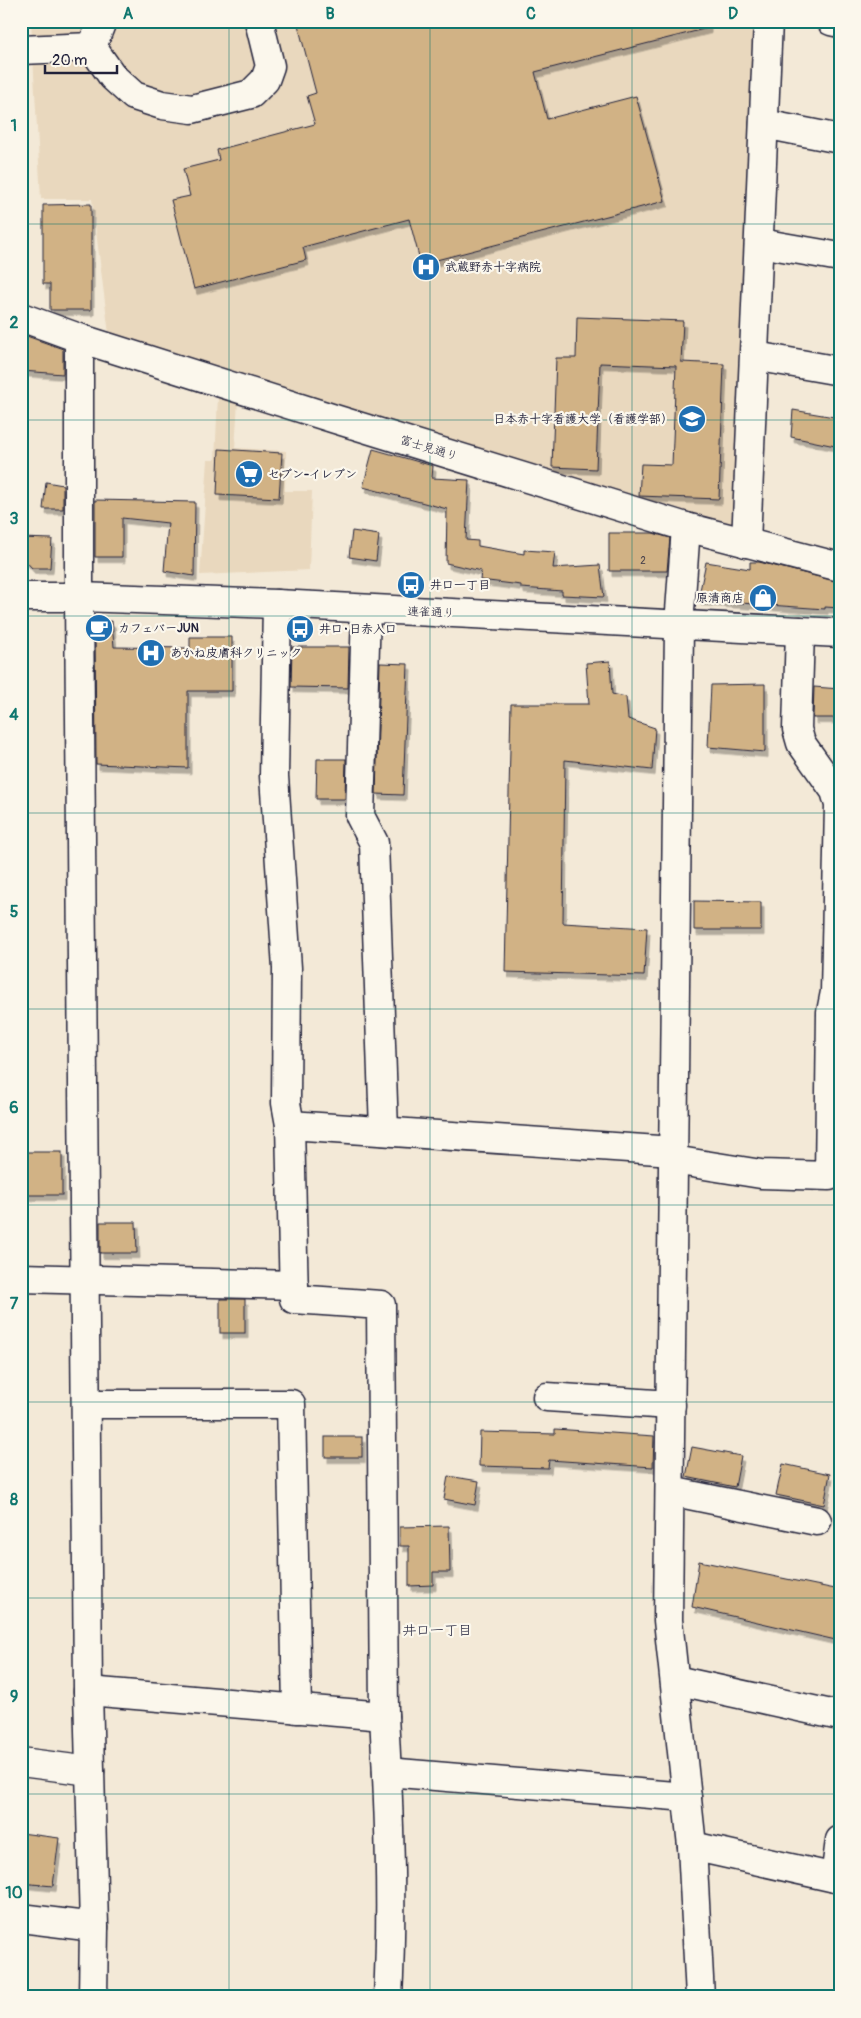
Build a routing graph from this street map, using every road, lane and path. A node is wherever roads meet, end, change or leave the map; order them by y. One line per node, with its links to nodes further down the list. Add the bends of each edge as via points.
1 (102, 21): 6 (street)
2 (259, 21): 6 (street, via 270,66 266,80 251,94 192,109 162,105 134,96 113,76)
3 (768, 21): 8 (street)
4 (831, 21): 5 (street)
5 (840, 23)
6 (92, 47): 7 (street)
7 (21, 50)
8 (764, 124): 9 (street); 10 (street)
9 (840, 139)
10 (760, 243): 11 (street); 14 (street)
11 (840, 257)
12 (21, 317): 13 (street, 富士見通り)
13 (78, 338): 16 (street, 富士見通り); 20 (street)
14 (755, 356): 15 (street); 17 (street)
15 (840, 371)
16 (686, 527): 17 (street, 富士見通り); 23 (street)
17 (746, 543): 18 (street, 富士見通り)
18 (840, 567)
19 (21, 597): 20 (street, 連雀通り)
20 (78, 597): 21 (street, 連雀通り); 30 (street)
21 (277, 604): 22 (street, 連雀通り); 26 (street, via 274,776 287,968 286,1103)
22 (366, 610): 23 (street, 連雀通り); 27 (street, via 360,816 374,843)
23 (679, 625): 24 (street, 連雀通り); 28 (street)
24 (800, 631): 25 (street, 連雀通り); 28 (street, via 797,729 801,743 835,791 839,805 829,1176 761,1174)
25 (840, 633)
26 (290, 1124): 27 (street); 31 (street)
27 (384, 1131): 28 (street)
28 (673, 1156): 34 (street)
29 (21, 1278): 30 (street)
30 (86, 1280): 31 (street); 33 (street)
31 (294, 1285): 40 (street, via 294,1299 381,1305)
32 (546, 1397): 34 (street)
33 (87, 1404): 38 (street); 39 (street, via 291,1404)
34 (671, 1405): 35 (street)
35 (670, 1491): 36 (street); 37 (street, via 668,1620)
36 (817, 1521)
37 (674, 1680): 41 (street); 45 (street)
38 (88, 1691): 39 (street); 43 (street)
39 (297, 1709): 40 (street)
40 (384, 1716): 44 (street)
41 (840, 1716)
42 (21, 1762): 43 (street)
43 (90, 1771): 50 (street)
44 (387, 1772): 45 (street); 52 (street)
45 (687, 1797): 47 (street)
46 (840, 1840): 48 (street)
47 (692, 1846): 48 (street); 53 (street)
48 (837, 1879)
49 (21, 1918): 50 (street)
50 (94, 1927): 51 (street)
51 (93, 1997)
52 (388, 1997)
53 (700, 1997)

